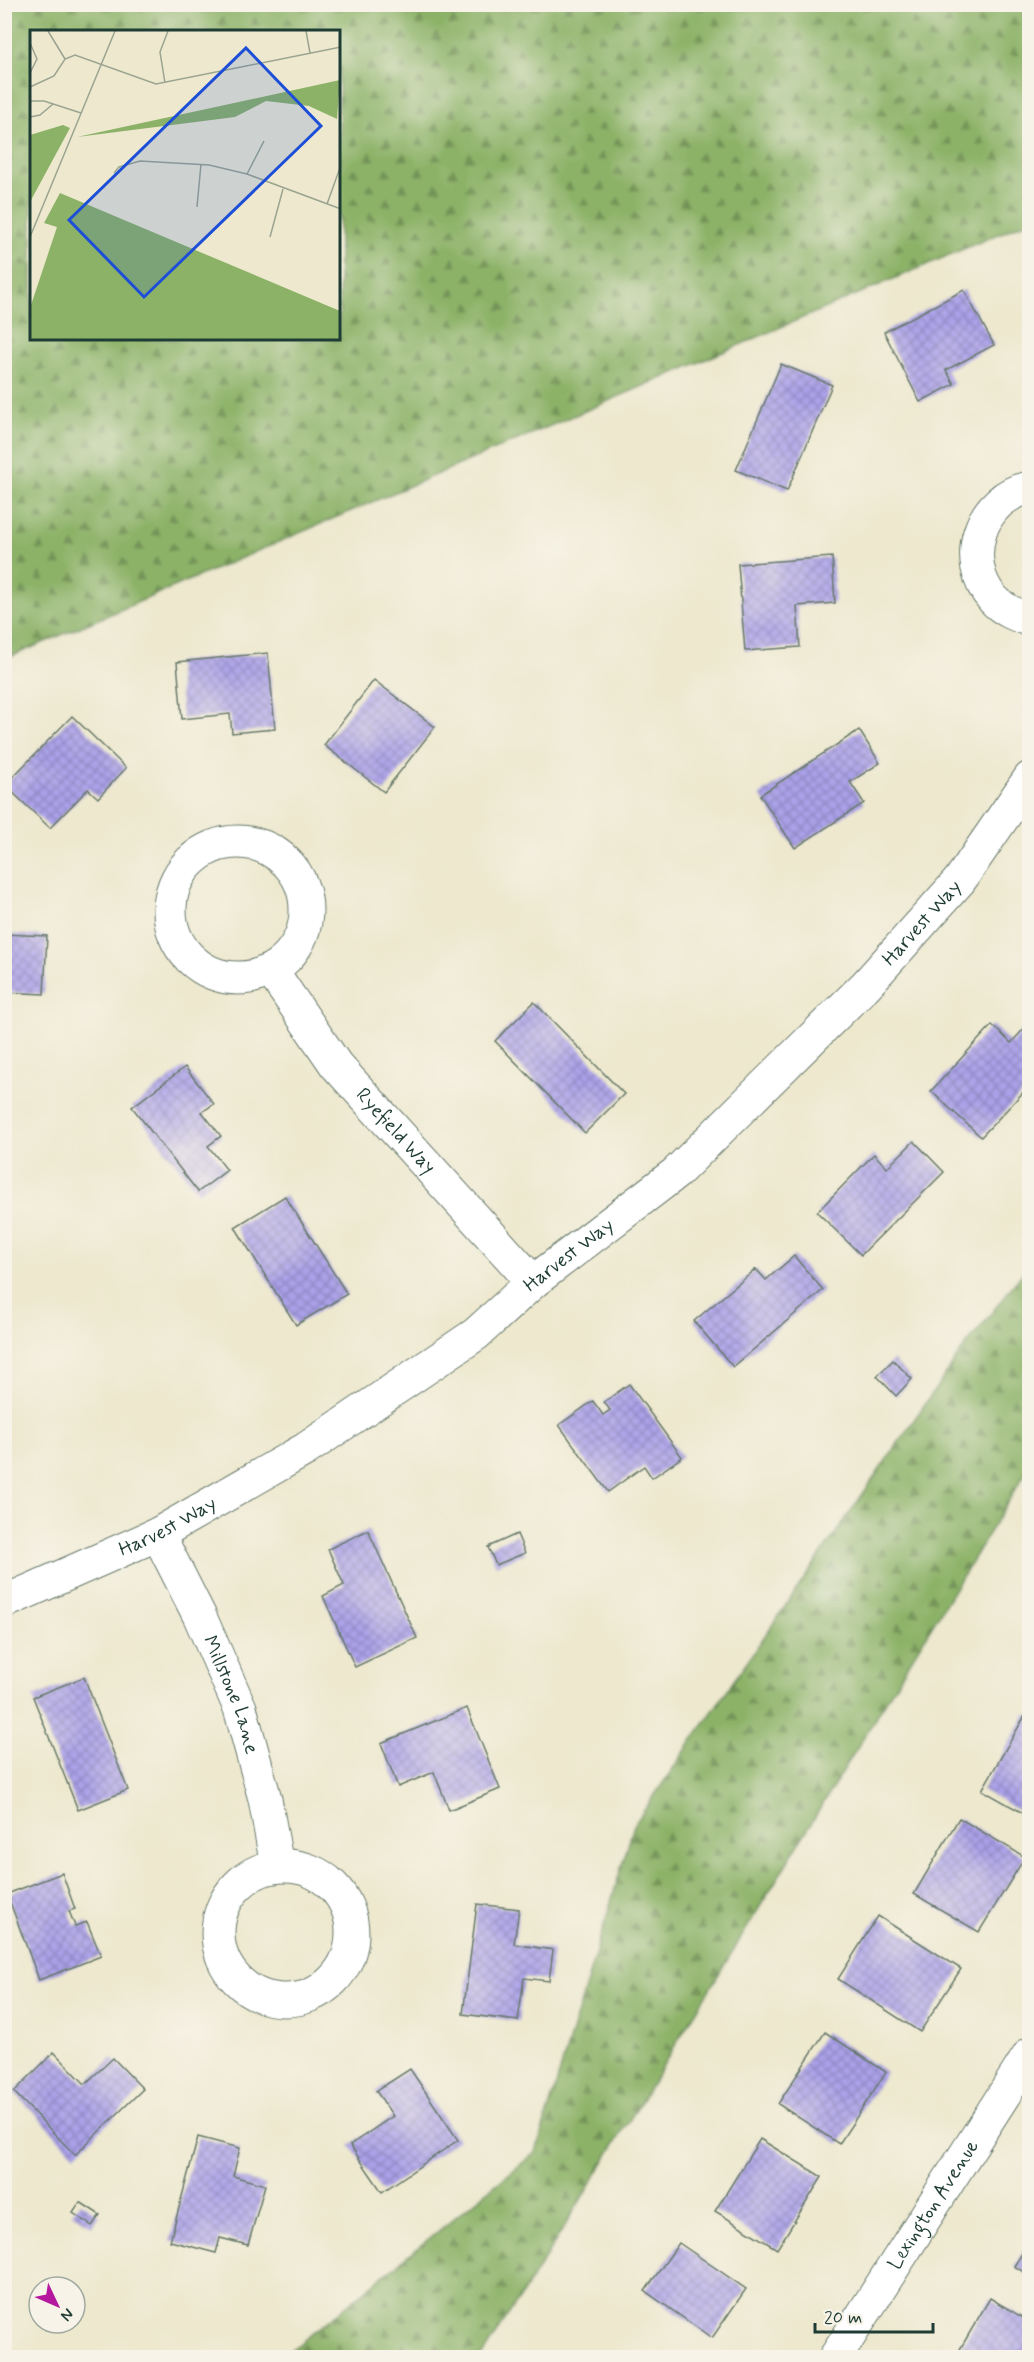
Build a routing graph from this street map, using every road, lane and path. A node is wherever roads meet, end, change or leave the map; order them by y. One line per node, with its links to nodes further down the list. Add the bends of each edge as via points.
1 (1029, 488): 2 (street, via 1001,501 986,517 978,537 976,560 981,580 993,599 1010,613)
2 (1029, 620)
3 (1029, 778): 5 (street, Harvest Way, via 960,880 866,985 676,1173)
4 (270, 970): 4 (street, via 288,957 300,938 306,916 304,893 296,872 280,856 260,845 216,845 196,856 180,872 171,893 169,916 174,938 187,957 205,971 226,978 249,978); 5 (street, Ryefield Way, via 336,1065)
5 (533, 1282): 6 (street, Harvest Way, via 476,1334 306,1449)
6 (158, 1534): 7 (street, Harvest Way); 8 (street, Millstone Lane, via 240,1708 265,1799)
7 (4, 1602)
8 (277, 1866): 8 (street, via 256,1871 238,1885 224,1904 218,1926 219,1949 229,1970 244,1987 265,1998 288,2000 310,1996 329,1984 343,1968 351,1948 352,1927 347,1906 336,1888 299,1867)
9 (1029, 2054): 10 (street, Lexington Avenue)
10 (836, 2358)

